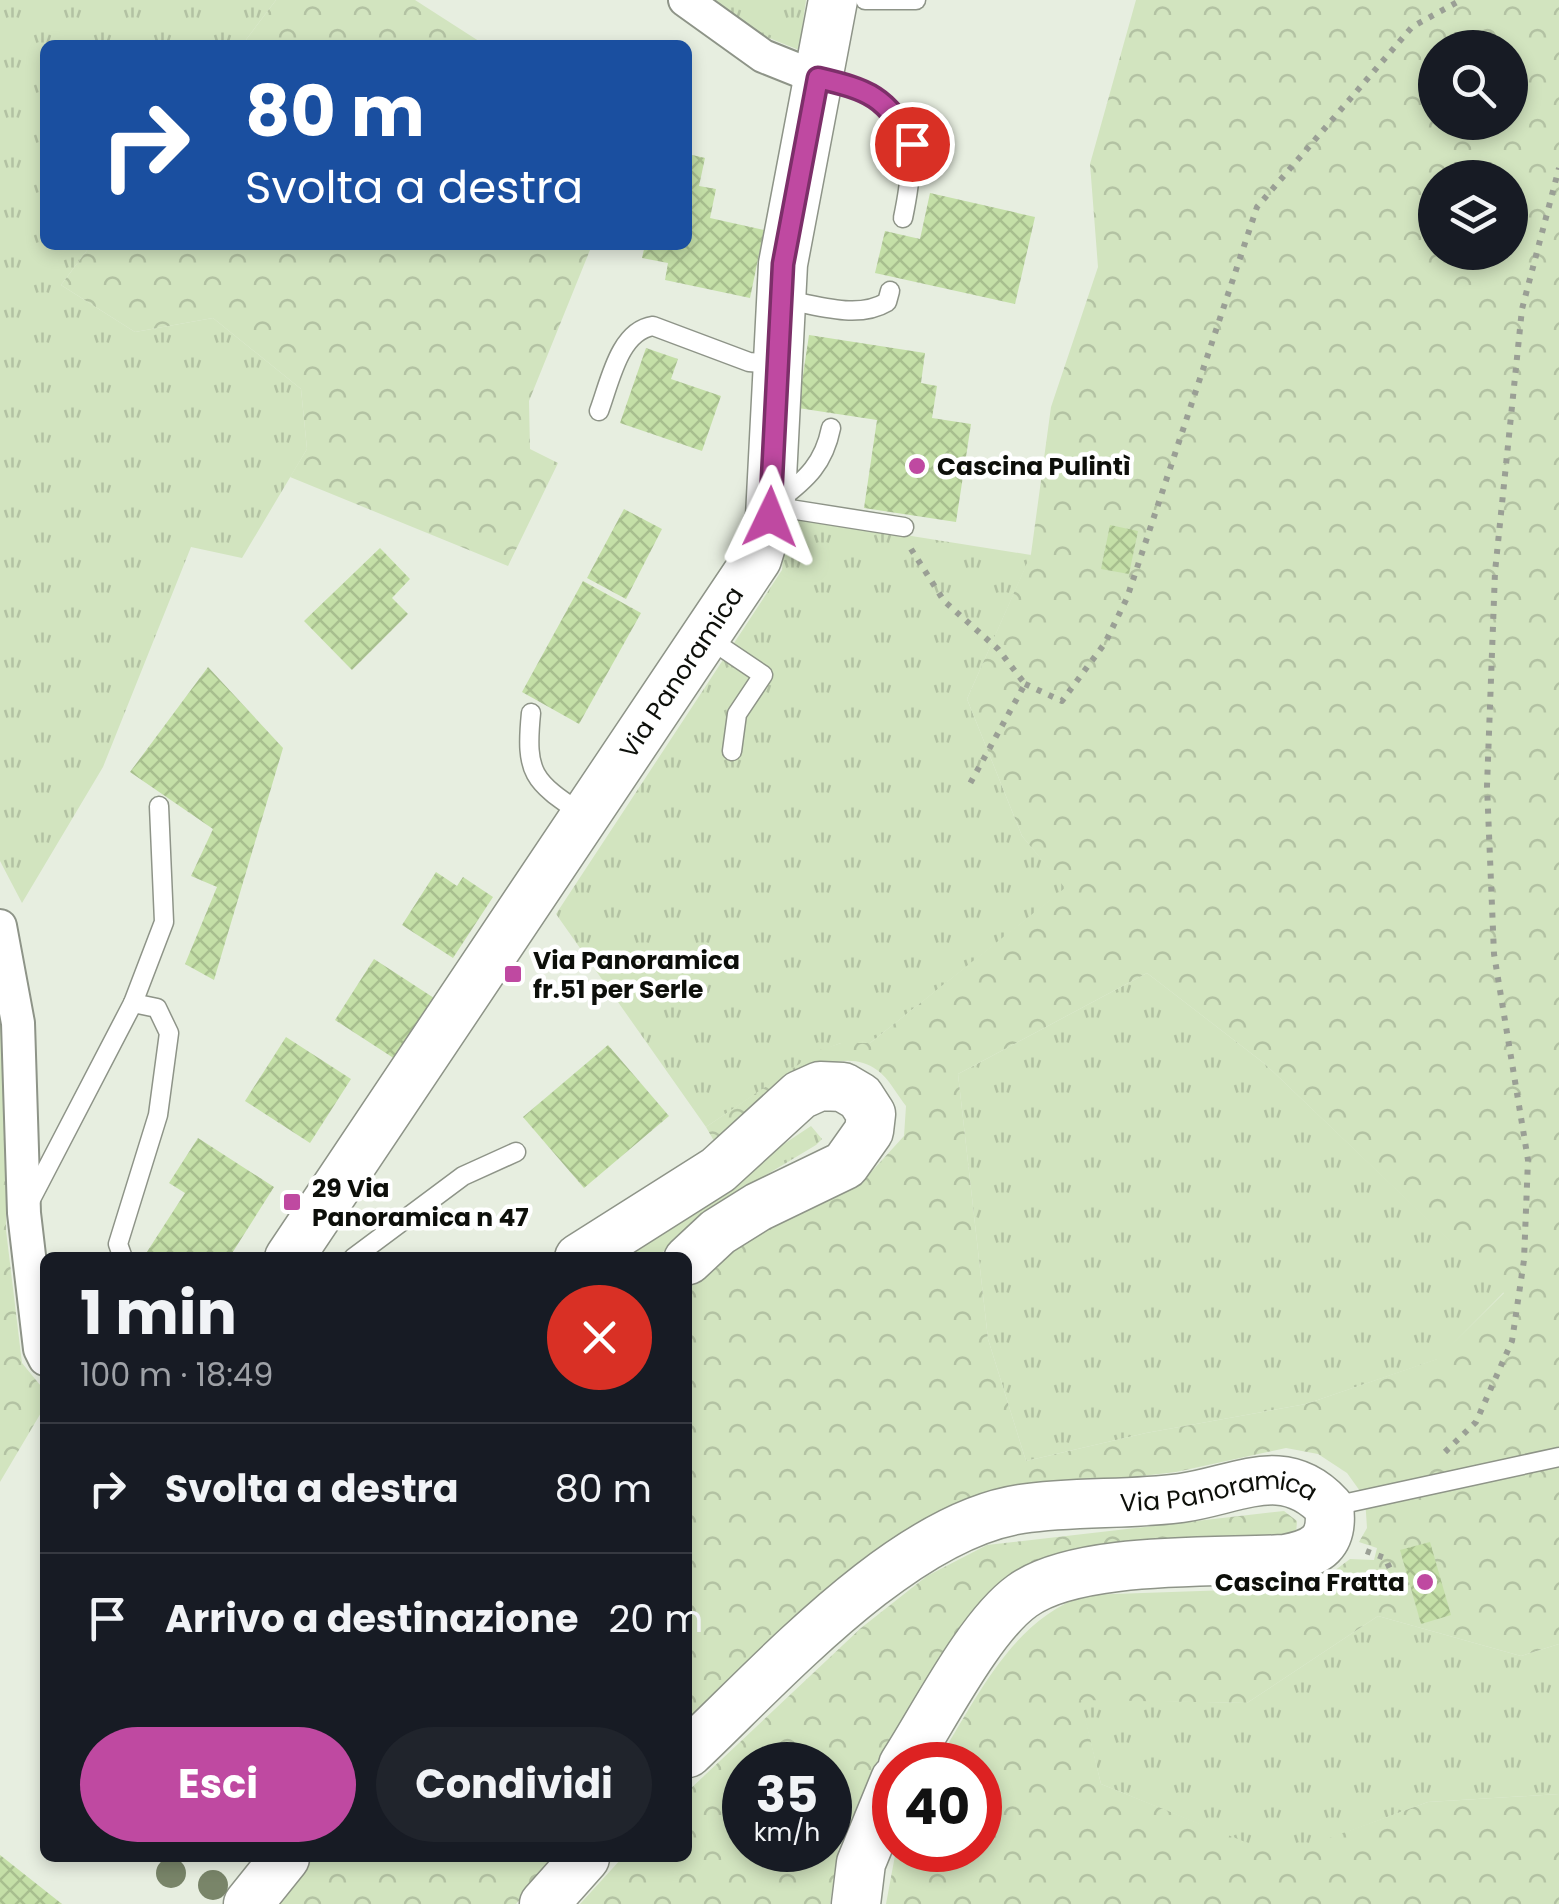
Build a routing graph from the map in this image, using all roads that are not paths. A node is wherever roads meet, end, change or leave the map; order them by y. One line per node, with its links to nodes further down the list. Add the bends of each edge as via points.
1 (685, 0): 5 (street, via 762,56)
2 (833, 0): 5 (street, Via Panoramica)
3 (864, 0): 4 (lane)
4 (916, 0)
5 (818, 78): 6 (lane, via 874,93 898,117 914,164); 8 (street, Via Panoramica)
6 (903, 218)
7 (890, 291): 8 (lane, via 874,310)
8 (780, 300): 9 (street, Via Panoramica)
9 (775, 364): 10 (lane, via 748,362 652,326 638,328); 12 (street, Via Panoramica)
10 (598, 411)
11 (831, 428): 12 (lane, via 810,477)
12 (770, 506): 13 (lane); 14 (street, Via Panoramica, via 757,559)
13 (904, 527)
14 (708, 638): 16 (lane, via 764,676 737,714); 18 (street, Via Panoramica)
15 (531, 714): 18 (lane, via 530,767 540,786)
16 (732, 750)
17 (159, 806): 20 (lane, via 164,922)
18 (586, 817): 24 (street, Via Panoramica)
19 (0, 926): 22 (street, via 18,1023)
20 (133, 1003): 22 (lane); 23 (lane, via 157,1008 169,1033 158,1115)
21 (516, 1152): 25 (lane, via 463,1176)
22 (24, 1213): 28 (street)
23 (121, 1252)
24 (293, 1252)
25 (362, 1252)
26 (588, 1252): 27 (street, via 718,1170 800,1095 832,1086 860,1098 871,1114 869,1132 845,1165 758,1207)
27 (692, 1256)
28 (40, 1350)
29 (1559, 1457): 30 (lane)
30 (1329, 1507): 31 (street, Via Panoramica, via 1328,1535 1313,1553 1054,1578 1021,1597 993,1626); 32 (street, Via Panoramica, via 1294,1480 1271,1480 1181,1498 1019,1509 972,1524 909,1557 839,1612)
31 (919, 1742)
32 (692, 1749)
33 (872, 1836): 38 (street)
34 (283, 1862): 36 (street)
35 (581, 1862): 37 (street)
36 (248, 1904)
37 (544, 1904)
38 (856, 1904)

